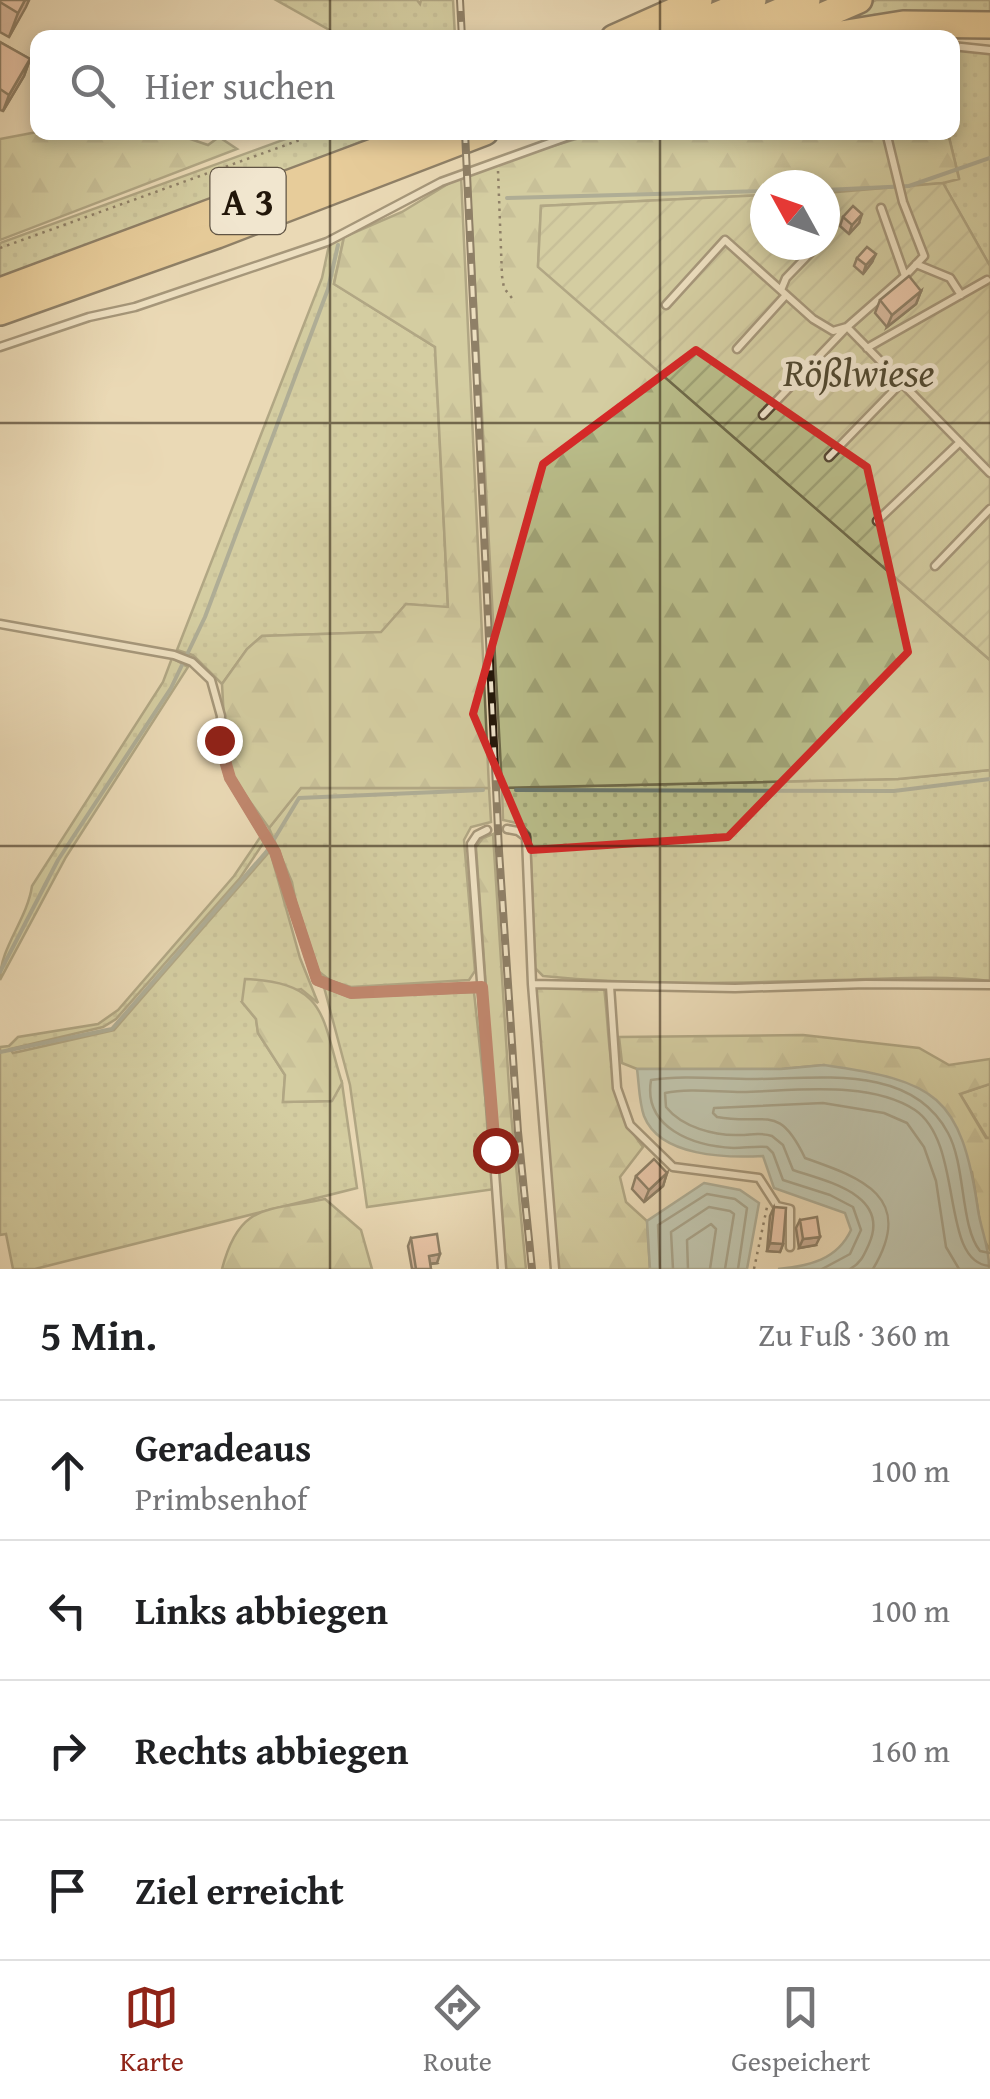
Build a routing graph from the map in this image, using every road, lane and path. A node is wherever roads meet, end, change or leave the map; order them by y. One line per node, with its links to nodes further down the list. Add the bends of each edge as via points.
1 (673, 0): 7 (highway)
2 (700, 0): 8 (highway)
3 (753, 0): 9 (highway)
4 (807, 0): 10 (highway)
5 (859, 0): 11 (highway)
6 (990, 25): 12 (highway)
7 (628, 30)
8 (630, 30)
9 (681, 30)
10 (737, 30)
11 (790, 30)
12 (866, 30)
13 (960, 47): 14 (lane)
14 (990, 50)
15 (300, 140): 22 (path)
16 (400, 140): 27 (highway, A 3)
17 (464, 140): 32 (highway, A 3)
18 (556, 140): 20 (lane)
19 (888, 140): 24 (lane, via 924,256)
20 (498, 159): 30 (path, via 502,276); 34 (lane, via 327,242)
21 (881, 208): 25 (lane)
22 (0, 248)
23 (803, 260): 28 (lane)
24 (916, 264): 25 (lane); 29 (lane, via 950,278)
25 (905, 276): 33 (lane)
26 (987, 280): 29 (lane)
27 (0, 290)
28 (783, 292): 31 (lane, via 725,240); 33 (lane, via 833,330); 36 (lane)
29 (961, 295): 35 (lane)
30 (515, 302)
31 (666, 304)
32 (0, 312)
33 (847, 327): 35 (lane); 38 (lane)
34 (0, 347)
35 (867, 348): 37 (lane)
36 (738, 349)
37 (901, 383): 39 (lane); 40 (lane)
38 (763, 416)
39 (959, 443): 41 (lane); 43 (lane)
40 (829, 457)
41 (990, 473)
42 (990, 508): 44 (lane)
43 (877, 521)
44 (935, 566)
45 (0, 624): 51 (lane, via 174,655 211,680 230,778 275,852 317,980 351,993)
46 (507, 829): 48 (lane, via 526,837)
47 (487, 830): 51 (lane, via 471,844)
48 (532, 984): 49 (lane); 55 (lane)
49 (610, 986): 50 (lane); 52 (lane, via 617,1088 630,1125 673,1167 759,1178)
50 (990, 986)
51 (482, 987): 54 (lane)
52 (769, 1194): 53 (lane, via 790,1210); 56 (path)
53 (790, 1247)
54 (502, 1269)
55 (555, 1269)
56 (754, 1269)

